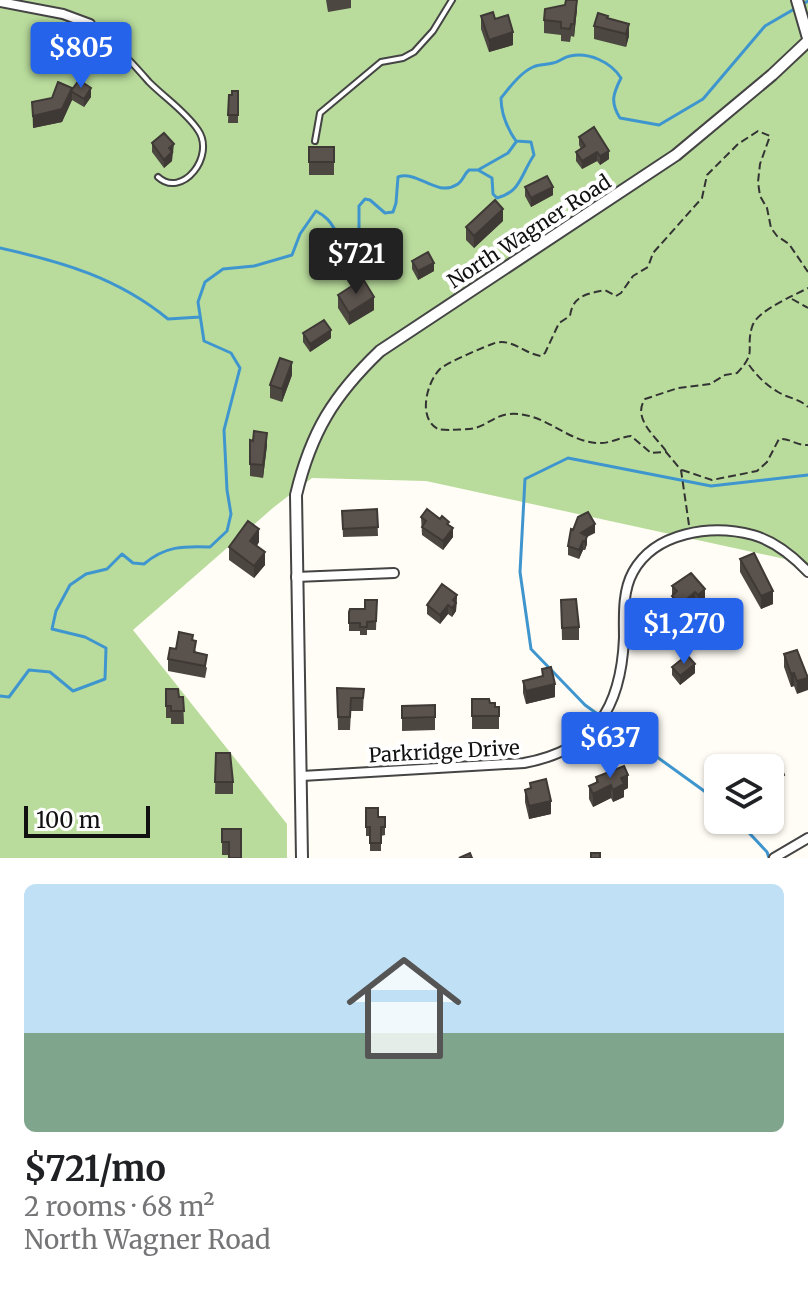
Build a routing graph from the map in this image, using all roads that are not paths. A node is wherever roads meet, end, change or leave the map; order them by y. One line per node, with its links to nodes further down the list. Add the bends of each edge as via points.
1 (452, 0): 6 (lane, via 414,52 381,62 320,113)
2 (797, 0): 5 (street)
3 (0, 2): 4 (street)
4 (90, 24): 7 (lane, via 202,137 203,154 192,174 172,183)
5 (808, 39): 10 (street, North Wagner Road, via 676,155 411,329 353,378 328,409 304,463 296,495)
6 (315, 141)
7 (158, 177)
8 (808, 572): 11 (street, Parkridge Drive, via 775,544 754,535 727,530 669,540 648,551 632,574 616,695 599,724 578,744 551,758 524,763)
9 (394, 573): 10 (street)
10 (296, 577): 11 (street, North Wagner Road)
11 (302, 776): 13 (street, North Wagner Road)
12 (808, 838): 14 (street)
13 (302, 858)
14 (774, 858)

